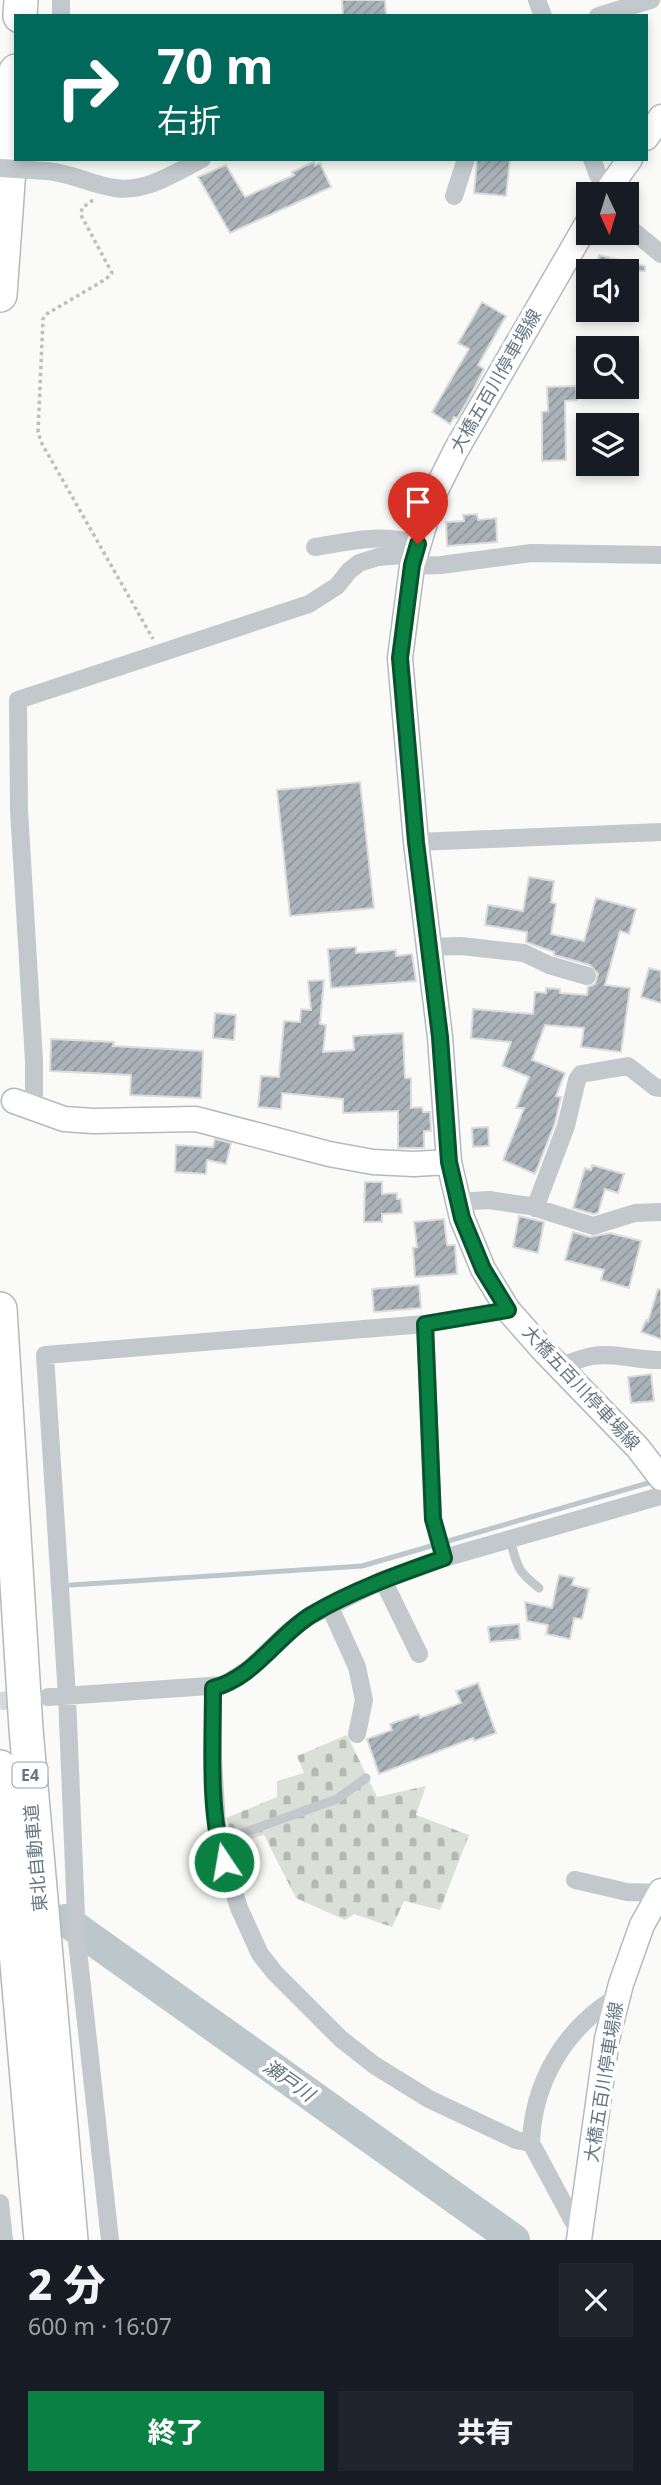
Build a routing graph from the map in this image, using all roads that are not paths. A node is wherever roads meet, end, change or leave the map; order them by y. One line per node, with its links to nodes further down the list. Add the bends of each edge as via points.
1 (652, 0): 2 (street)
2 (604, 14)
3 (14, 99): 17 (highway)
4 (661, 117): 5 (main road)
5 (648, 135)
6 (198, 161): 10 (street, bridge, via 148,185 125,189 65,172)
7 (465, 161): 13 (street)
8 (593, 161): 11 (street)
9 (629, 161): 12 (main road)
10 (0, 168)
11 (602, 182)
12 (614, 182)
13 (454, 196)
14 (639, 236): 16 (street)
15 (576, 243): 19 (main road, 大橋五百川停車場線, via 456,450 433,496)
16 (661, 254)
17 (0, 295)
18 (315, 547): 19 (street, via 396,537)
19 (415, 554): 20 (street, via 441,565 531,553); 22 (main road, 大橋五百川停車場線, via 400,658); 26 (street, via 359,563 337,586 309,604 18,700 19,810 34,1061)
20 (661, 555)
21 (661, 832): 22 (street)
22 (416, 842): 23 (main road, 大橋五百川停車場線)
23 (429, 947): 24 (street, via 524,953); 27 (main road, 大橋五百川停車場線)
24 (587, 976)
25 (661, 1088): 29 (street, via 628,1066 581,1074)
26 (24, 1105): 27 (main road, via 64,1119 196,1119 373,1162)
27 (449, 1162): 28 (main road, 大橋五百川停車場線)
28 (457, 1202): 29 (street, via 489,1200); 32 (main road, 大橋五百川停車場線, via 483,1269)
29 (535, 1208): 30 (street, via 593,1226 635,1213)
30 (661, 1212)
31 (0, 1309): 59 (highway, 東北自動車道 / E4, via 26,1729)
32 (508, 1310): 33 (street); 35 (main road, 大橋五百川停車場線)
33 (425, 1324): 39 (street, via 433,1519); 45 (street, via 45,1356)
34 (661, 1360): 35 (street, via 592,1356)
35 (559, 1367): 36 (main road, 大橋五百川停車場線)
36 (658, 1474)
37 (661, 1496): 38 (street)
38 (510, 1540): 39 (street); 41 (lane, via 522,1575)
39 (441, 1549): 40 (street)
40 (383, 1580): 42 (street); 43 (street)
41 (540, 1588)
42 (329, 1605): 44 (street, via 290,1630 239,1677); 47 (street, via 360,1678 364,1700)
43 (419, 1654)
44 (213, 1688): 45 (street); 50 (street)
45 (67, 1696): 46 (street); 60 (street, via 77,1941)
46 (48, 1697)
47 (357, 1734)
48 (0, 1767): 58 (highway, 東北自動車道 / E4)
49 (366, 1778): 50 (lane, via 337,1799)
50 (218, 1842): 54 (street, via 239,1908 260,1954 341,2039 429,2099)
51 (575, 1880): 52 (street, via 627,1892)
52 (661, 1892): 53 (main road, 大橋五百川停車場線, via 642,1925)
53 (617, 1997): 54 (street, via 596,2010 549,2067 536,2098); 56 (main road, 大橋五百川停車場線)
54 (531, 2143): 56 (street)
55 (0, 2203): 57 (street)
56 (580, 2237)
57 (4, 2240)
58 (41, 2240)
59 (71, 2240)
60 (110, 2240)

